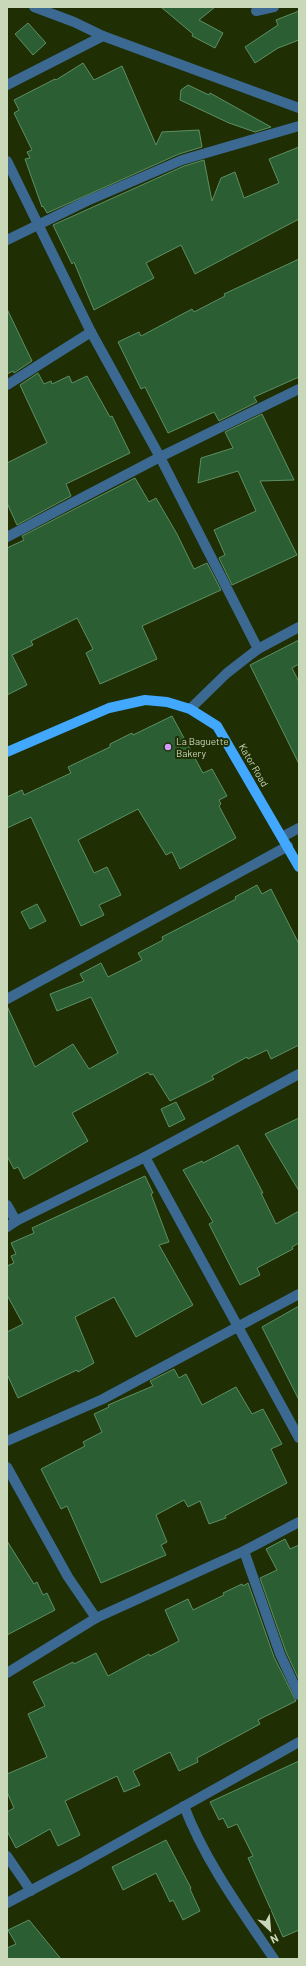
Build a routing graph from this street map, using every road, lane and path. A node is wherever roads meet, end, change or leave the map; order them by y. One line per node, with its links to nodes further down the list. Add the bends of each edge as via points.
1 (34, 7): 4 (street)
2 (274, 7): 3 (street)
3 (256, 11)
4 (103, 36): 5 (street); 6 (street)
5 (7, 85)
6 (299, 108)
7 (299, 126): 9 (street, via 182,160)
8 (7, 161): 9 (street)
9 (39, 224): 10 (street); 11 (street)
10 (7, 240)
11 (91, 332): 12 (street); 14 (street)
12 (7, 386)
13 (299, 389): 14 (street)
14 (160, 456): 15 (street); 17 (street)
15 (7, 537)
16 (299, 627): 17 (street)
17 (258, 649): 18 (street, via 227,673)
18 (190, 710): 19 (main road, Kator Road, via 167,702 145,700 109,708); 21 (main road, Kator Road, via 217,726)
19 (7, 752)
20 (299, 828): 21 (street)
21 (282, 837): 22 (main road, Kator Road)
22 (288, 846): 23 (main road, Kator Road); 24 (street)
23 (299, 867)
24 (7, 999)
25 (299, 1074): 26 (street)
26 (145, 1157): 28 (street); 31 (street)
27 (7, 1205): 28 (street)
28 (16, 1221): 29 (street)
29 (7, 1227)
30 (299, 1294): 31 (street)
31 (236, 1326): 32 (street); 33 (street, via 102,1399)
32 (299, 1438)
33 (7, 1441)
34 (7, 1467): 37 (street, via 68,1577)
35 (299, 1522): 36 (street)
36 (244, 1551): 37 (street); 39 (street, via 280,1654)
37 (96, 1618): 38 (street)
38 (7, 1674)
39 (299, 1695)
40 (299, 1742): 41 (street)
41 (184, 1806): 43 (street); 45 (street, via 195,1835)
42 (7, 1856): 43 (street)
43 (31, 1891): 44 (street)
44 (7, 1903)
45 (274, 1959)

